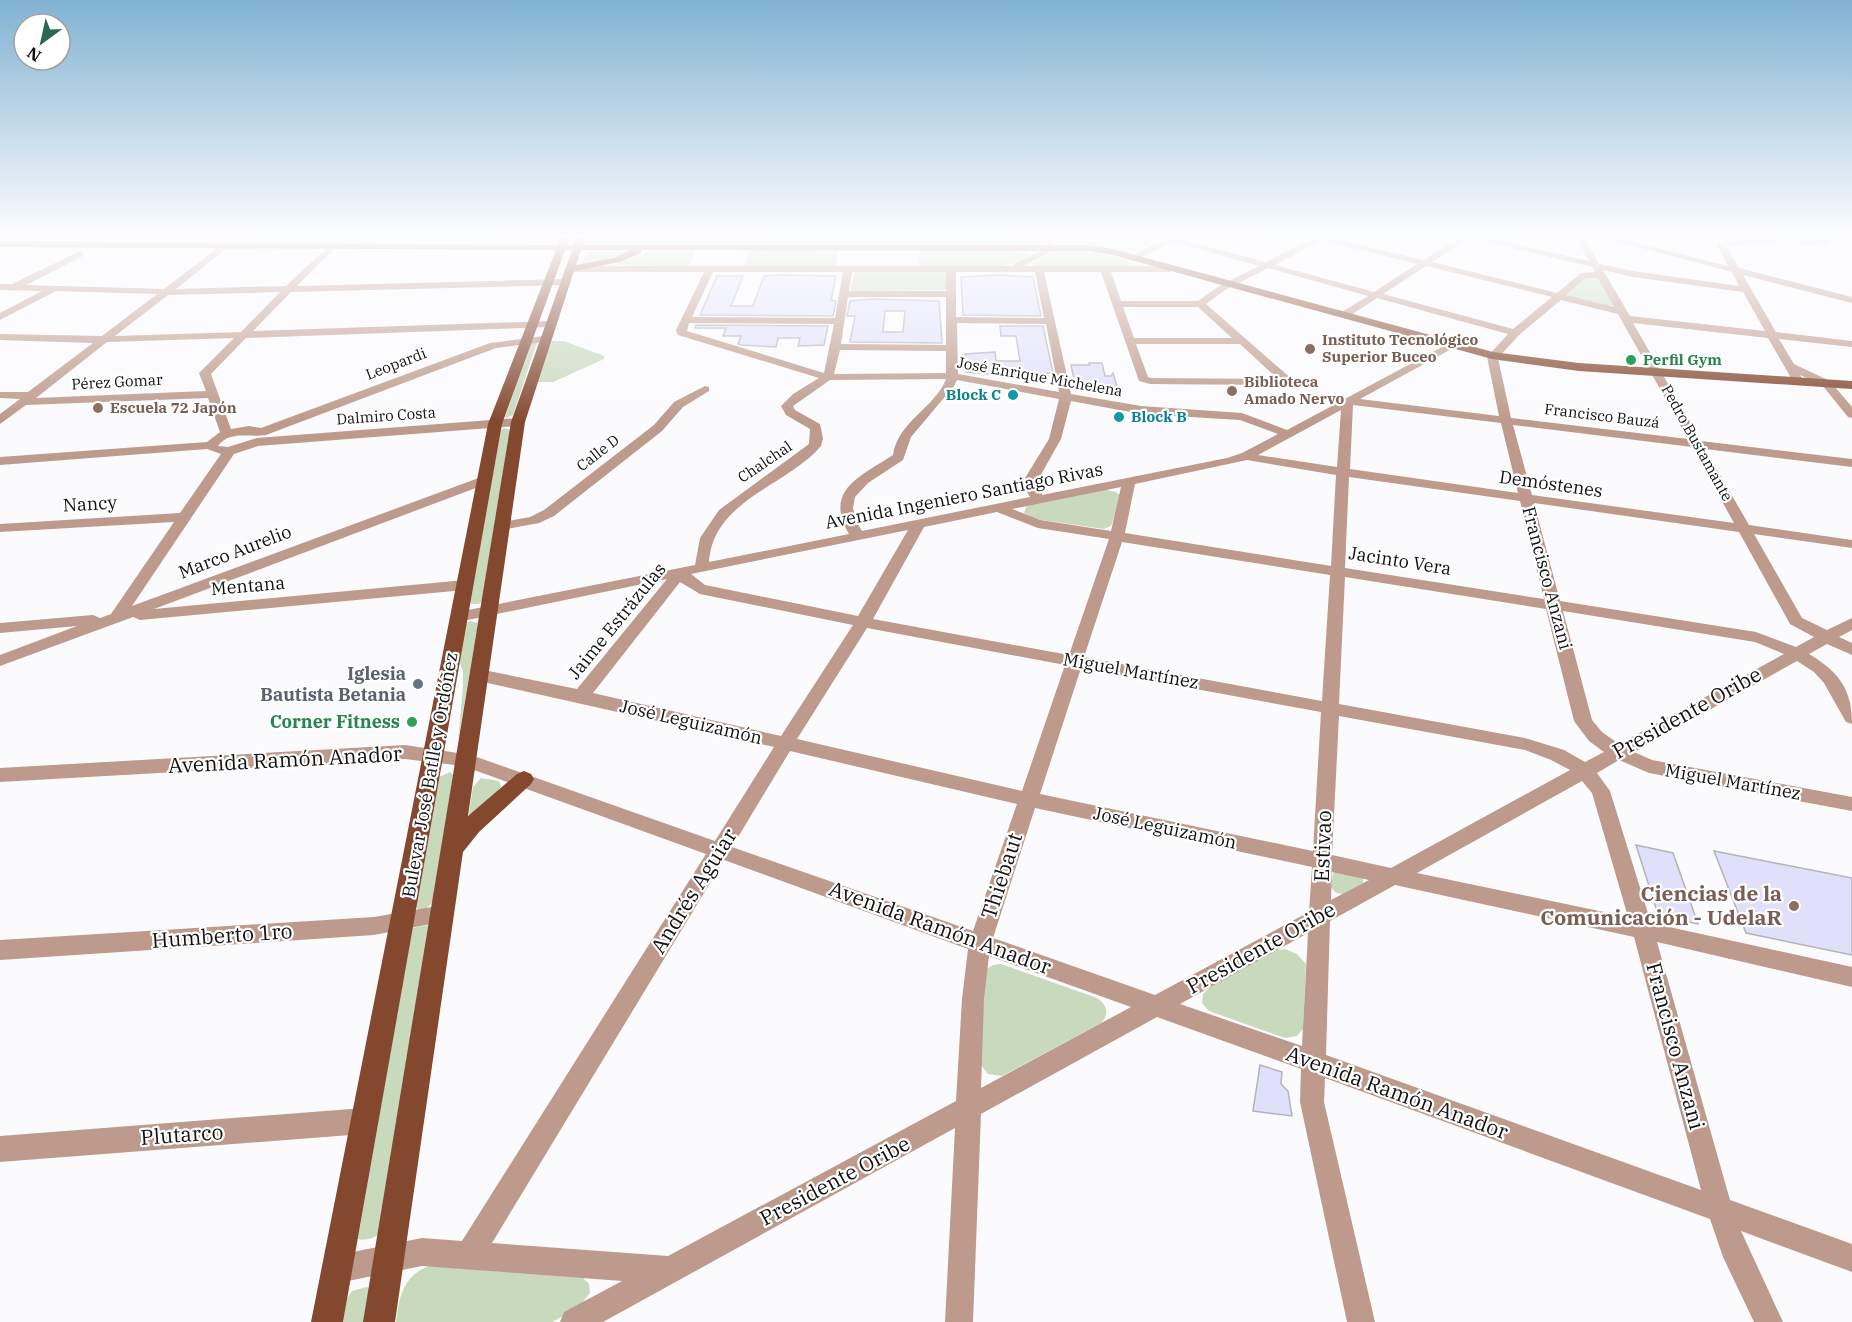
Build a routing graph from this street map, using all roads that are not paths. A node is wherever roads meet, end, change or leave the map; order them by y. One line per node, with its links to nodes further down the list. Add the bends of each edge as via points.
1 (35, 299): 23 (street)
2 (157, 299): 34 (street)
3 (280, 299): 31 (street)
4 (541, 299): 29 (main road, Bulevar José Batlle y Ordóñez)
5 (559, 299): 28 (main road, Bulevar José Batlle y Ordóñez)
6 (696, 299): 24 (street)
7 (843, 299): 26 (street)
8 (951, 299): 25 (street)
9 (1046, 299): 27 (street)
10 (1116, 299): 19 (street)
11 (1208, 299): 20 (street)
12 (1285, 299): 21 (main road)
13 (1368, 299): 21 (street)
14 (1392, 299): 30 (street)
15 (1556, 299): 30 (street)
16 (1564, 299): 22 (street)
17 (1615, 299): 22 (street, Pedro Bustamante)
18 (1753, 299): 32 (street)
19 (1118, 304): 20 (street); 37 (street)
20 (1200, 304): 38 (street)
21 (1344, 315): 39 (main road)
22 (1625, 316): 32 (street); 45 (street, Pedro Bustamante)
23 (0, 317)
24 (686, 320): 26 (street); 48 (street, José Enrique Michelena, via 682,333)
25 (953, 320): 27 (street); 42 (street)
26 (840, 321): 41 (street)
27 (1051, 321): 56 (street)
28 (550, 324): 29 (street); 35 (main road, Bulevar José Batlle y Ordóñez)
29 (531, 325): 31 (street); 36 (main road, Bulevar José Batlle y Ordóñez)
30 (1515, 333): 43 (street)
31 (244, 334): 34 (street); 46 (street)
32 (1773, 335): 40 (street); 44 (street)
33 (0, 337): 34 (street)
34 (106, 339): 57 (street)
35 (544, 339): 36 (street, Leopardi); 62 (main road, Bulevar José Batlle y Ordóñez)
36 (525, 341): 63 (main road, Bulevar José Batlle y Ordóñez); 66 (street, Leopardi, via 487,347)
37 (1129, 341): 38 (street); 38 (street, via 1143,379 1150,381 1289,381)
38 (1244, 341)
39 (1453, 344): 43 (main road); 58 (street, Avenida Ingeniero Santiago Rivas)
40 (1852, 344)
41 (836, 348): 42 (street); 48 (street)
42 (952, 348): 47 (street)
43 (1492, 355): 45 (main road, via 1543,364); 61 (street, Francisco Anzani)
44 (1791, 367): 49 (street); 50 (street)
45 (1657, 372): 49 (main road); 67 (street, Pedro Bustamante)
46 (205, 373): 53 (street); 54 (street)
47 (952, 376): 48 (street, José Enrique Michelena); 56 (street, José Enrique Michelena); 84 (street, via 946,390 906,435 899,457 863,480 849,495 845,515)
48 (828, 377): 87 (street, Chalchal, via 793,398 787,406 790,412 816,427 815,446 715,522 701,555)
49 (1798, 381): 50 (main road)
50 (1826, 383): 51 (main road); 59 (street)
51 (1852, 384)
52 (705, 389): 81 (street, Calle D, via 678,405 658,428 549,513)
53 (182, 394): 54 (street, Pérez Gomar); 57 (street, Pérez Gomar)
54 (212, 394): 64 (street)
55 (0, 395): 57 (street, Pérez Gomar)
56 (1066, 396): 65 (street, José Enrique Michelena, via 1141,410 1233,416); 77 (street, via 1055,439 1032,478)
57 (27, 399): 60 (street)
58 (1347, 401): 61 (street, Francisco Bauzá); 65 (street, Avenida Ingeniero Santiago Rivas); 73 (street, Estivao)
59 (1852, 414)
60 (0, 420)
61 (1506, 421): 67 (street, Francisco Bauzá); 76 (street, Francisco Anzani)
62 (518, 422): 63 (street, Dalmiro Costa); 81 (main road, Bulevar José Batlle y Ordóñez)
63 (495, 424): 66 (street, Dalmiro Costa); 74 (main road, Bulevar José Batlle y Ordóñez)
64 (228, 433): 66 (street, via 244,430); 68 (street)
65 (1288, 434): 70 (street, Avenida Ingeniero Santiago Rivas)
66 (260, 437): 69 (street, Dalmiro Costa)
67 (1697, 444): 72 (street, Francisco Bauzá); 83 (street, Pedro Bustamante)
68 (210, 445): 69 (street); 71 (street)
69 (229, 451): 79 (street)
70 (1246, 456): 73 (street, Demóstenes); 75 (street, Avenida Ingeniero Santiago Rivas)
71 (0, 461)
72 (1852, 464)
73 (1343, 472): 76 (street, Demóstenes); 89 (street, Estivao)
74 (484, 480): 90 (main road, Bulevar José Batlle y Ordóñez); 94 (street, Marco Aurelio)
75 (1129, 481): 77 (street, Avenida Ingeniero Santiago Rivas); 85 (street, Thiebaut)
76 (1526, 499): 83 (street, Demóstenes); 91 (street, Francisco Anzani)
77 (1038, 500): 78 (street, Avenida Ingeniero Santiago Rivas)
78 (999, 508): 80 (street, Avenida Ingeniero Santiago Rivas); 85 (street, Jacinto Vera, via 1030,522)
79 (183, 517): 82 (street, Nancy); 94 (street)
80 (918, 525): 84 (street, Avenida Ingeniero Santiago Rivas); 95 (street, Andrés Aguiar)
81 (502, 526): 92 (main road, Bulevar José Batlle y Ordóñez)
82 (0, 528)
83 (1746, 529): 86 (street, Demóstenes); 98 (street, Pedro Bustamante, via 1796,621)
84 (858, 536): 87 (street, Avenida Ingeniero Santiago Rivas)
85 (1117, 536): 89 (street, Jacinto Vera); 101 (street, Thiebaut)
86 (1852, 544)
87 (702, 567): 88 (street, Avenida Ingeniero Santiago Rivas)
88 (682, 570): 92 (street, Avenida Ingeniero Santiago Rivas); 95 (street, Miguel Martínez, via 685,579 700,589); 104 (street, Jaime Estrázulas)
89 (1338, 571): 91 (street, Jacinto Vera); 105 (street, Estivao)
90 (465, 585): 93 (main road, Bulevar José Batlle y Ordóñez); 94 (street, Mentana)
91 (1555, 605): 100 (street, Jacinto Vera, via 1756,637); 108 (street, Francisco Anzani, via 1583,721)
92 (488, 612): 93 (street, Avenida Ingeniero Santiago Rivas); 103 (main road, Bulevar José Batlle y Ordóñez)
93 (458, 617): 109 (main road, Bulevar José Batlle y Ordóñez)
94 (116, 618): 97 (street, Mentana); 102 (street, Marco Aurelio)
95 (863, 622): 101 (street, Miguel Martínez); 107 (street, Andrés Aguiar)
96 (1852, 623): 98 (street, Presidente Oribe)
97 (0, 628)
98 (1825, 637): 99 (street); 100 (street, Presidente Oribe)
99 (1852, 650)
100 (1795, 654): 106 (street, via 1827,675); 108 (street, Presidente Oribe)
101 (1074, 660): 105 (street, Miguel Martínez); 114 (street, Thiebaut)
102 (0, 661)
103 (479, 675): 104 (street, José Leguizamón); 110 (main road, Bulevar José Batlle y Ordóñez)
104 (581, 696): 107 (street, José Leguizamón)
105 (1330, 707): 111 (street, Miguel Martínez, via 1541,747); 118 (street, Estivao)
106 (1852, 718)
107 (785, 744): 114 (street, José Leguizamón); 117 (street, Andrés Aguiar)
108 (1618, 751): 111 (street, Presidente Oribe); 115 (street, Miguel Martínez, via 1656,768)
109 (435, 756): 110 (street, Avenida Ramón Anador); 112 (street, Avenida Ramón Anador, via 405,753); 122 (main road, Bulevar José Batlle y Ordóñez)
110 (465, 760): 113 (street, Avenida Ramón Anador); 116 (main road, Bulevar José Batlle y Ordóñez)
111 (1583, 771): 119 (street, Presidente Oribe); 123 (street, Francisco Anzani, via 1601,791)
112 (0, 775)
113 (524, 779): 116 (main road, via 471,826); 117 (street, Avenida Ramón Anador)
114 (1027, 799): 118 (street, José Leguizamón); 124 (street, Thiebaut)
115 (1852, 804)
116 (453, 849): 120 (main road, Bulevar José Batlle y Ordóñez)
117 (720, 849): 124 (street, Avenida Ramón Anador); 133 (street, Andrés Aguiar)
118 (1322, 861): 119 (street, José Leguizamón); 121 (street, Estivao)
119 (1394, 876): 121 (street, Presidente Oribe); 123 (street, José Leguizamón)
120 (443, 914): 122 (street, Humberto 1ro); 134 (main road, Bulevar José Batlle y Ordóñez)
121 (1319, 916): 127 (street, Presidente Oribe); 128 (street, Estivao)
122 (403, 921): 125 (street, Humberto 1ro); 130 (main road, Bulevar José Batlle y Ordóñez)
123 (1643, 931): 126 (street, José Leguizamón); 132 (street, Francisco Anzani)
124 (980, 943): 127 (street, Avenida Ramón Anador); 129 (street, Thiebaut)
125 (0, 950)
126 (1852, 977)
127 (1154, 1006): 128 (street, Avenida Ramón Anador); 129 (street, Presidente Oribe)
128 (1314, 1062): 132 (street, Avenida Ramón Anador); 142 (street, Estivao, via 1312,1102)
129 (968, 1109): 137 (street, Presidente Oribe); 141 (street, Thiebaut)
130 (364, 1121): 131 (street, Plutarco); 136 (main road, Bulevar José Batlle y Ordóñez)
131 (0, 1149)
132 (1720, 1211): 135 (street, Avenida Ramón Anador); 143 (street, Francisco Anzani)
133 (469, 1256): 134 (street, via 422,1252); 137 (street)
134 (391, 1257): 136 (street); 139 (main road, Bulevar José Batlle y Ordóñez)
135 (1852, 1258)
136 (338, 1269): 138 (main road, Bulevar José Batlle y Ordóñez)
137 (669, 1270): 140 (street, Presidente Oribe)
138 (327, 1322)
139 (379, 1322)
140 (574, 1322)
141 (958, 1322)
142 (1361, 1322)
143 (1769, 1322)

